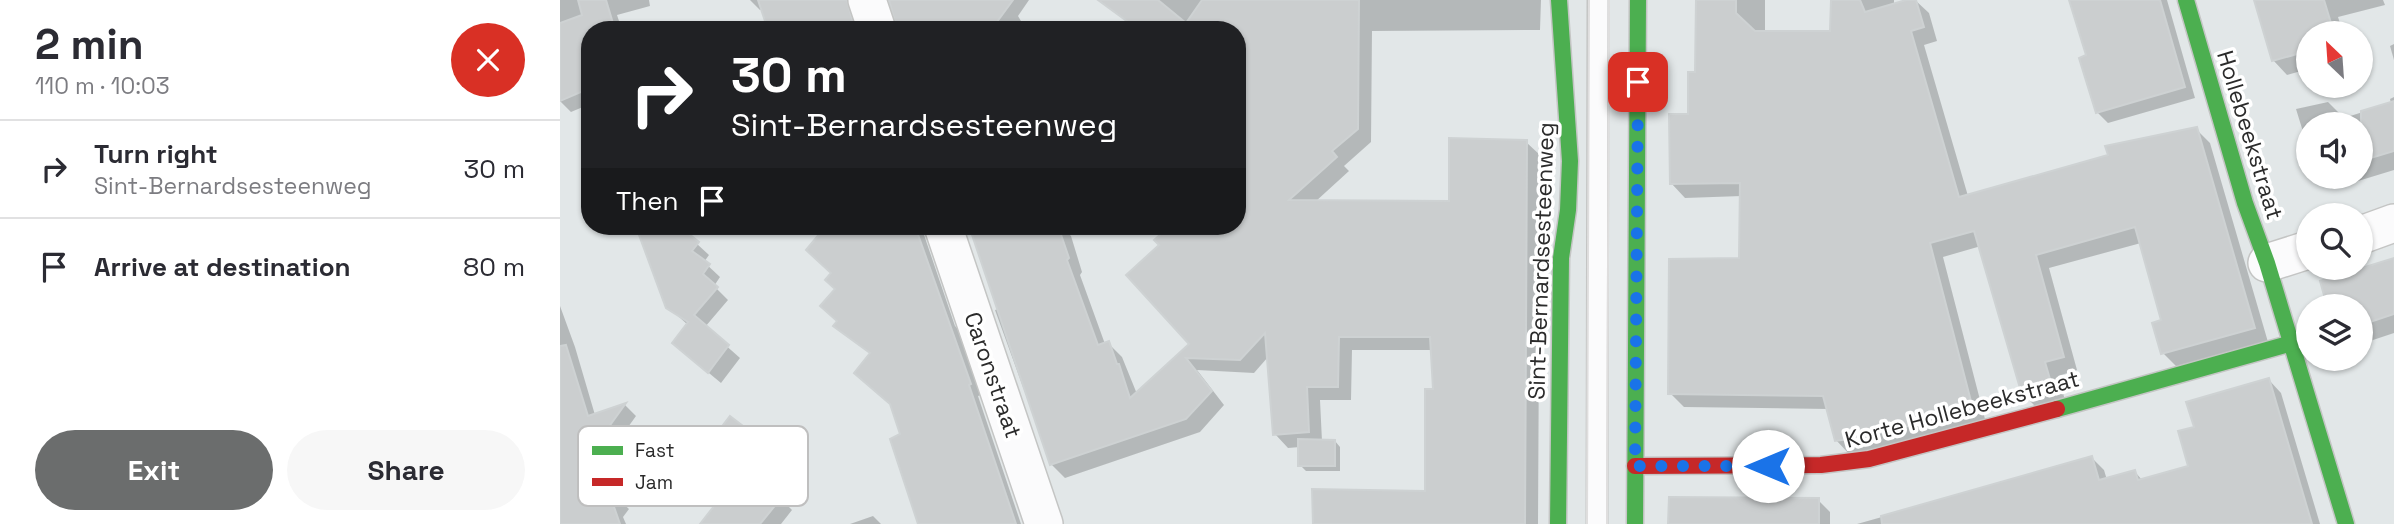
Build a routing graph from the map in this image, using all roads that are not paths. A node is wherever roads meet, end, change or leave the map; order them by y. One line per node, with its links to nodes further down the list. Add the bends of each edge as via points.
1 (867, 0): 6 (street)
2 (1559, 0): 15 (street, Sint-Bernardsesteenweg, via 1570,185 1561,258)
3 (1598, 0): 16 (lane)
4 (1638, 0): 13 (street)
5 (2186, 0): 11 (street, Hollebeekstraat, via 2245,203)
6 (874, 21)
7 (2394, 223): 8 (street)
8 (2373, 231)
9 (946, 235): 14 (street, Caronstraat)
10 (2296, 254): 11 (street)
11 (2267, 262): 12 (street, Hollebeekstraat)
12 (2292, 343): 13 (street, Korte Hollebeekstraat, via 1869,459 1831,465); 18 (street, Hollebeekstraat)
13 (1635, 466): 17 (street)
14 (1044, 524)
15 (1559, 524)
16 (1597, 524)
17 (1635, 524)
18 (2346, 524)

